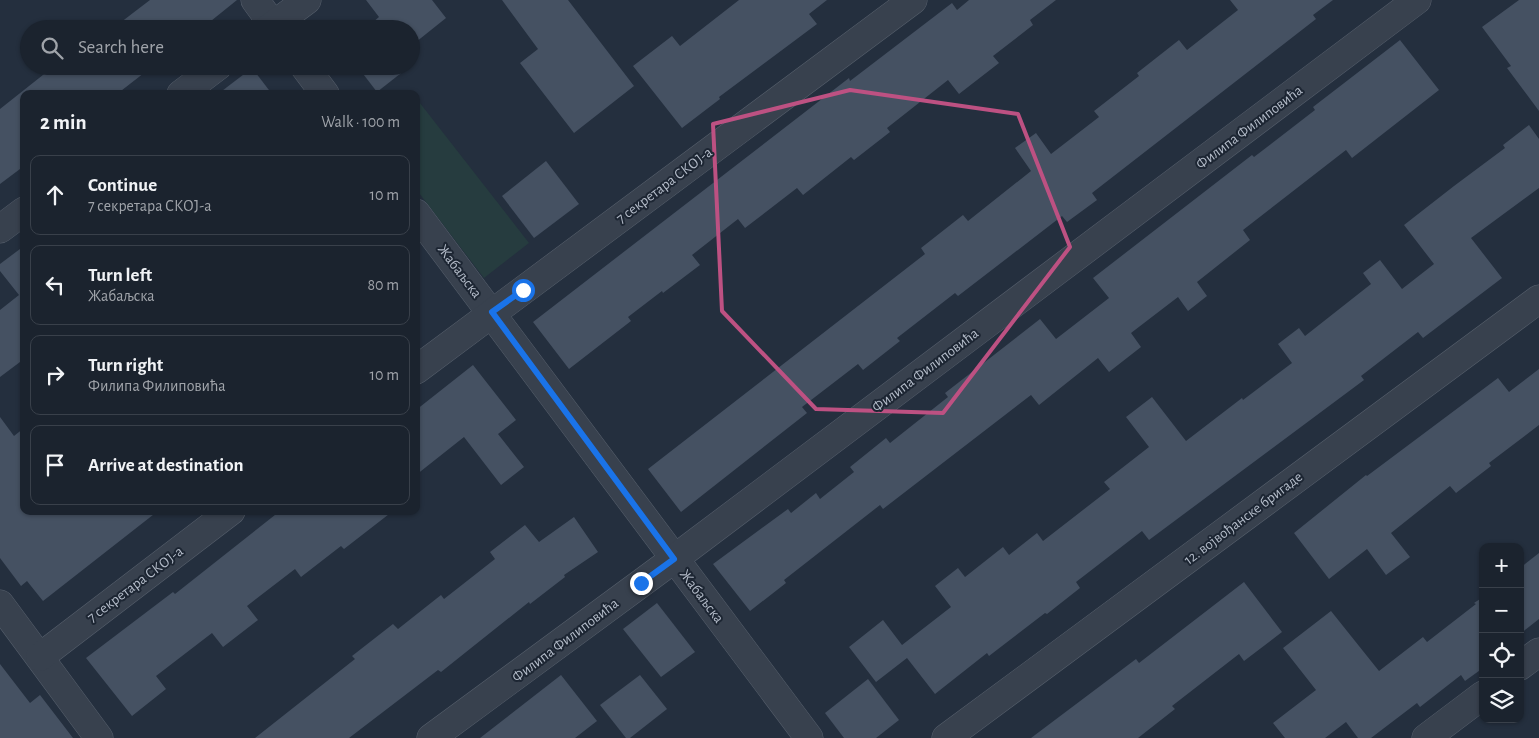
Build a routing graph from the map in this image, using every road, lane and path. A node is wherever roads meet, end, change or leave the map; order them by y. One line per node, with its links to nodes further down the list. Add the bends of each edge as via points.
1 (254, 0): 5 (street)
2 (307, 0): 6 (street)
3 (913, 0): 15 (street, 7 секретара СКОЈ-а)
4 (1417, 0): 18 (street, Филипа Филиповића)
5 (267, 20)
6 (281, 20)
7 (206, 75): 9 (street)
8 (311, 75): 10 (street)
9 (186, 90)
10 (322, 90)
11 (20, 214): 13 (street)
12 (420, 218): 15 (street, Жабаљска)
13 (0, 229)
14 (1539, 299): 27 (street, 12. војвођанске бригаде)
15 (492, 312): 16 (street, 7 секретара СКОЈ-а); 18 (street, Жабаљска)
16 (420, 367)
17 (226, 515): 21 (street, 7 секретара СКОЈ-а)
18 (674, 559): 25 (street, Филипа Филиповића); 26 (street, Жабаљска)
19 (0, 604): 21 (street)
20 (1539, 652): 22 (street)
21 (40, 657): 24 (street)
22 (1524, 663)
23 (1479, 698): 28 (street)
24 (99, 738)
25 (432, 738)
26 (809, 738)
27 (946, 738)
28 (1426, 738)

